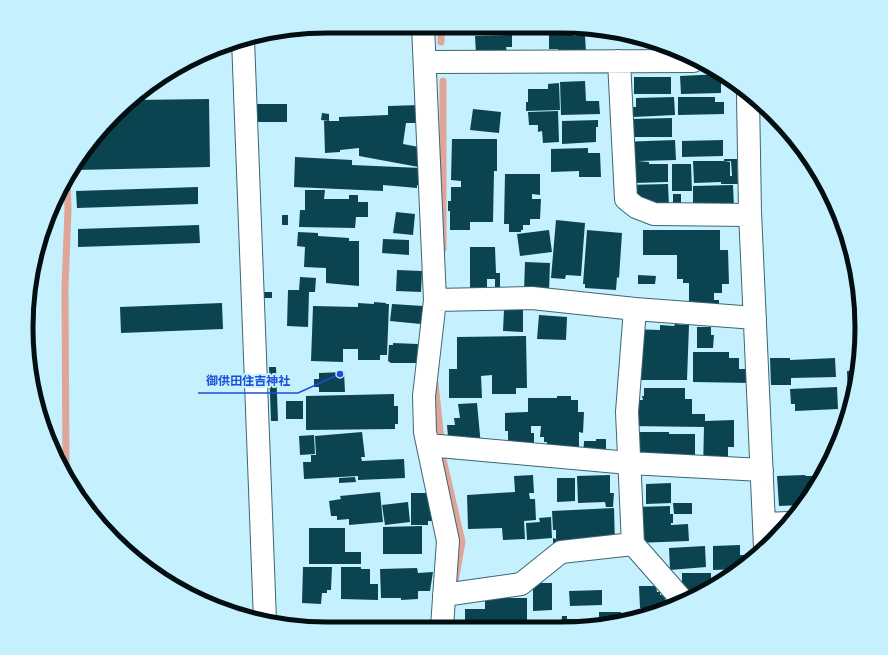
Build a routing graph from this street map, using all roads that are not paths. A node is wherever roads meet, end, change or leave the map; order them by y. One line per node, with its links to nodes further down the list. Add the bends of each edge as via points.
1 (423, 33): 5 (street)
2 (243, 46): 20 (street)
3 (619, 61): 4 (street); 5 (street); 7 (street, via 626,199 636,207 654,214)
4 (686, 61)
5 (425, 62): 8 (street)
6 (748, 100): 7 (street)
7 (750, 215): 10 (street)
8 (435, 300): 9 (street, via 532,298); 11 (street, via 424,396)
9 (635, 309): 10 (street); 12 (street, via 627,412)
10 (755, 318): 13 (street)
11 (428, 446): 12 (street); 18 (street, via 448,541)
12 (629, 464): 13 (street); 17 (street)
13 (762, 470): 15 (street)
14 (781, 523): 15 (street)
15 (764, 524): 16 (street)
16 (765, 540)
17 (633, 544): 18 (street, via 561,552 521,584); 19 (street)
18 (445, 595): 21 (street)
19 (680, 597)
20 (266, 615)
21 (442, 622)

